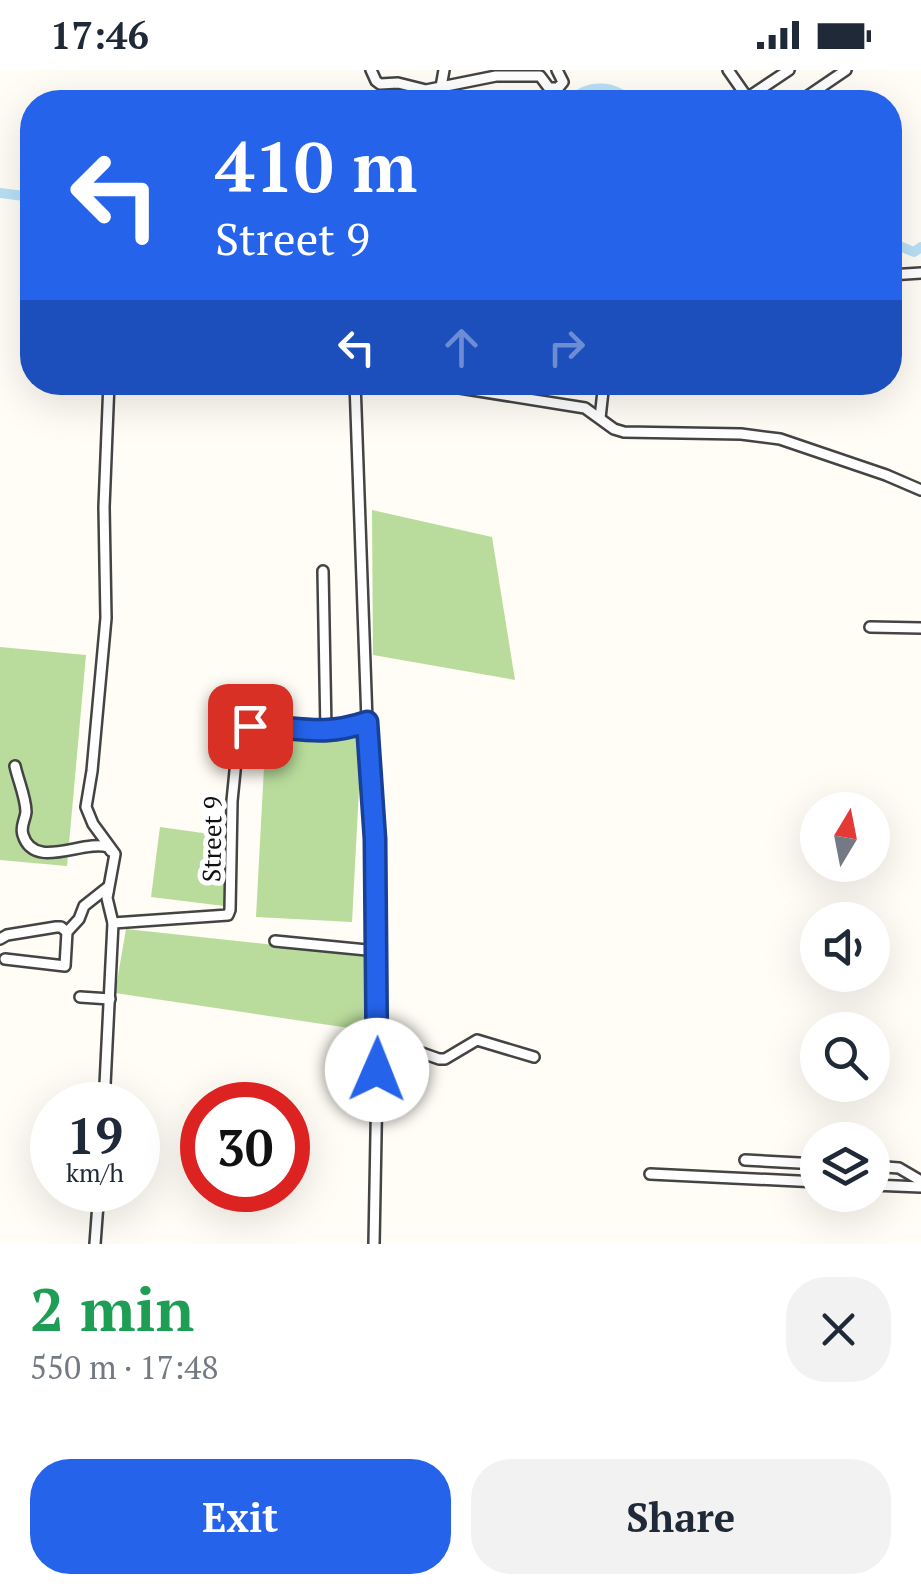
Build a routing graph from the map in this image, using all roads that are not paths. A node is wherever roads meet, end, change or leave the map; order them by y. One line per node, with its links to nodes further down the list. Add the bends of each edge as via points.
1 (371, 70): 8 (street, via 380,84)
2 (400, 70): 8 (street)
3 (444, 70): 9 (street)
4 (557, 70): 7 (street, via 563,82 558,88 549,88)
5 (790, 70): 10 (street)
6 (846, 70): 11 (street)
7 (538, 73): 9 (street)
8 (398, 83): 9 (street)
9 (441, 87)
10 (763, 90)
11 (816, 90)
12 (108, 395): 24 (street, via 106,618 86,803)
13 (355, 395): 21 (street)
14 (504, 395): 16 (street, via 586,408)
15 (603, 395): 16 (street)
16 (600, 418): 17 (street, via 630,433 789,441)
17 (921, 490)
18 (323, 571): 22 (street)
19 (870, 627): 20 (street)
20 (921, 628)
21 (367, 722): 22 (street); 30 (street)
22 (326, 731): 26 (street, Street 9, via 250,726 239,732 226,916)
23 (15, 766): 24 (street, via 30,847 46,853 100,844)
24 (114, 858): 25 (street)
25 (108, 887): 26 (street); 27 (street)
26 (113, 923): 33 (street)
27 (67, 932): 28 (street, via 56,927); 31 (street, via 65,966)
28 (0, 939)
29 (275, 941): 30 (street)
30 (376, 951): 34 (street)
31 (5, 959)
32 (80, 997): 33 (street)
33 (110, 999): 36 (street)
34 (378, 1037): 35 (street, via 440,1060 477,1040); 46 (street)
35 (534, 1056)
36 (105, 1082)
37 (745, 1160): 38 (street)
38 (800, 1163)
39 (890, 1167): 41 (street)
40 (650, 1174): 42 (street)
41 (919, 1179): 43 (street)
42 (800, 1181)
43 (890, 1183)
44 (97, 1212): 45 (street)
45 (95, 1244)
46 (374, 1244)

